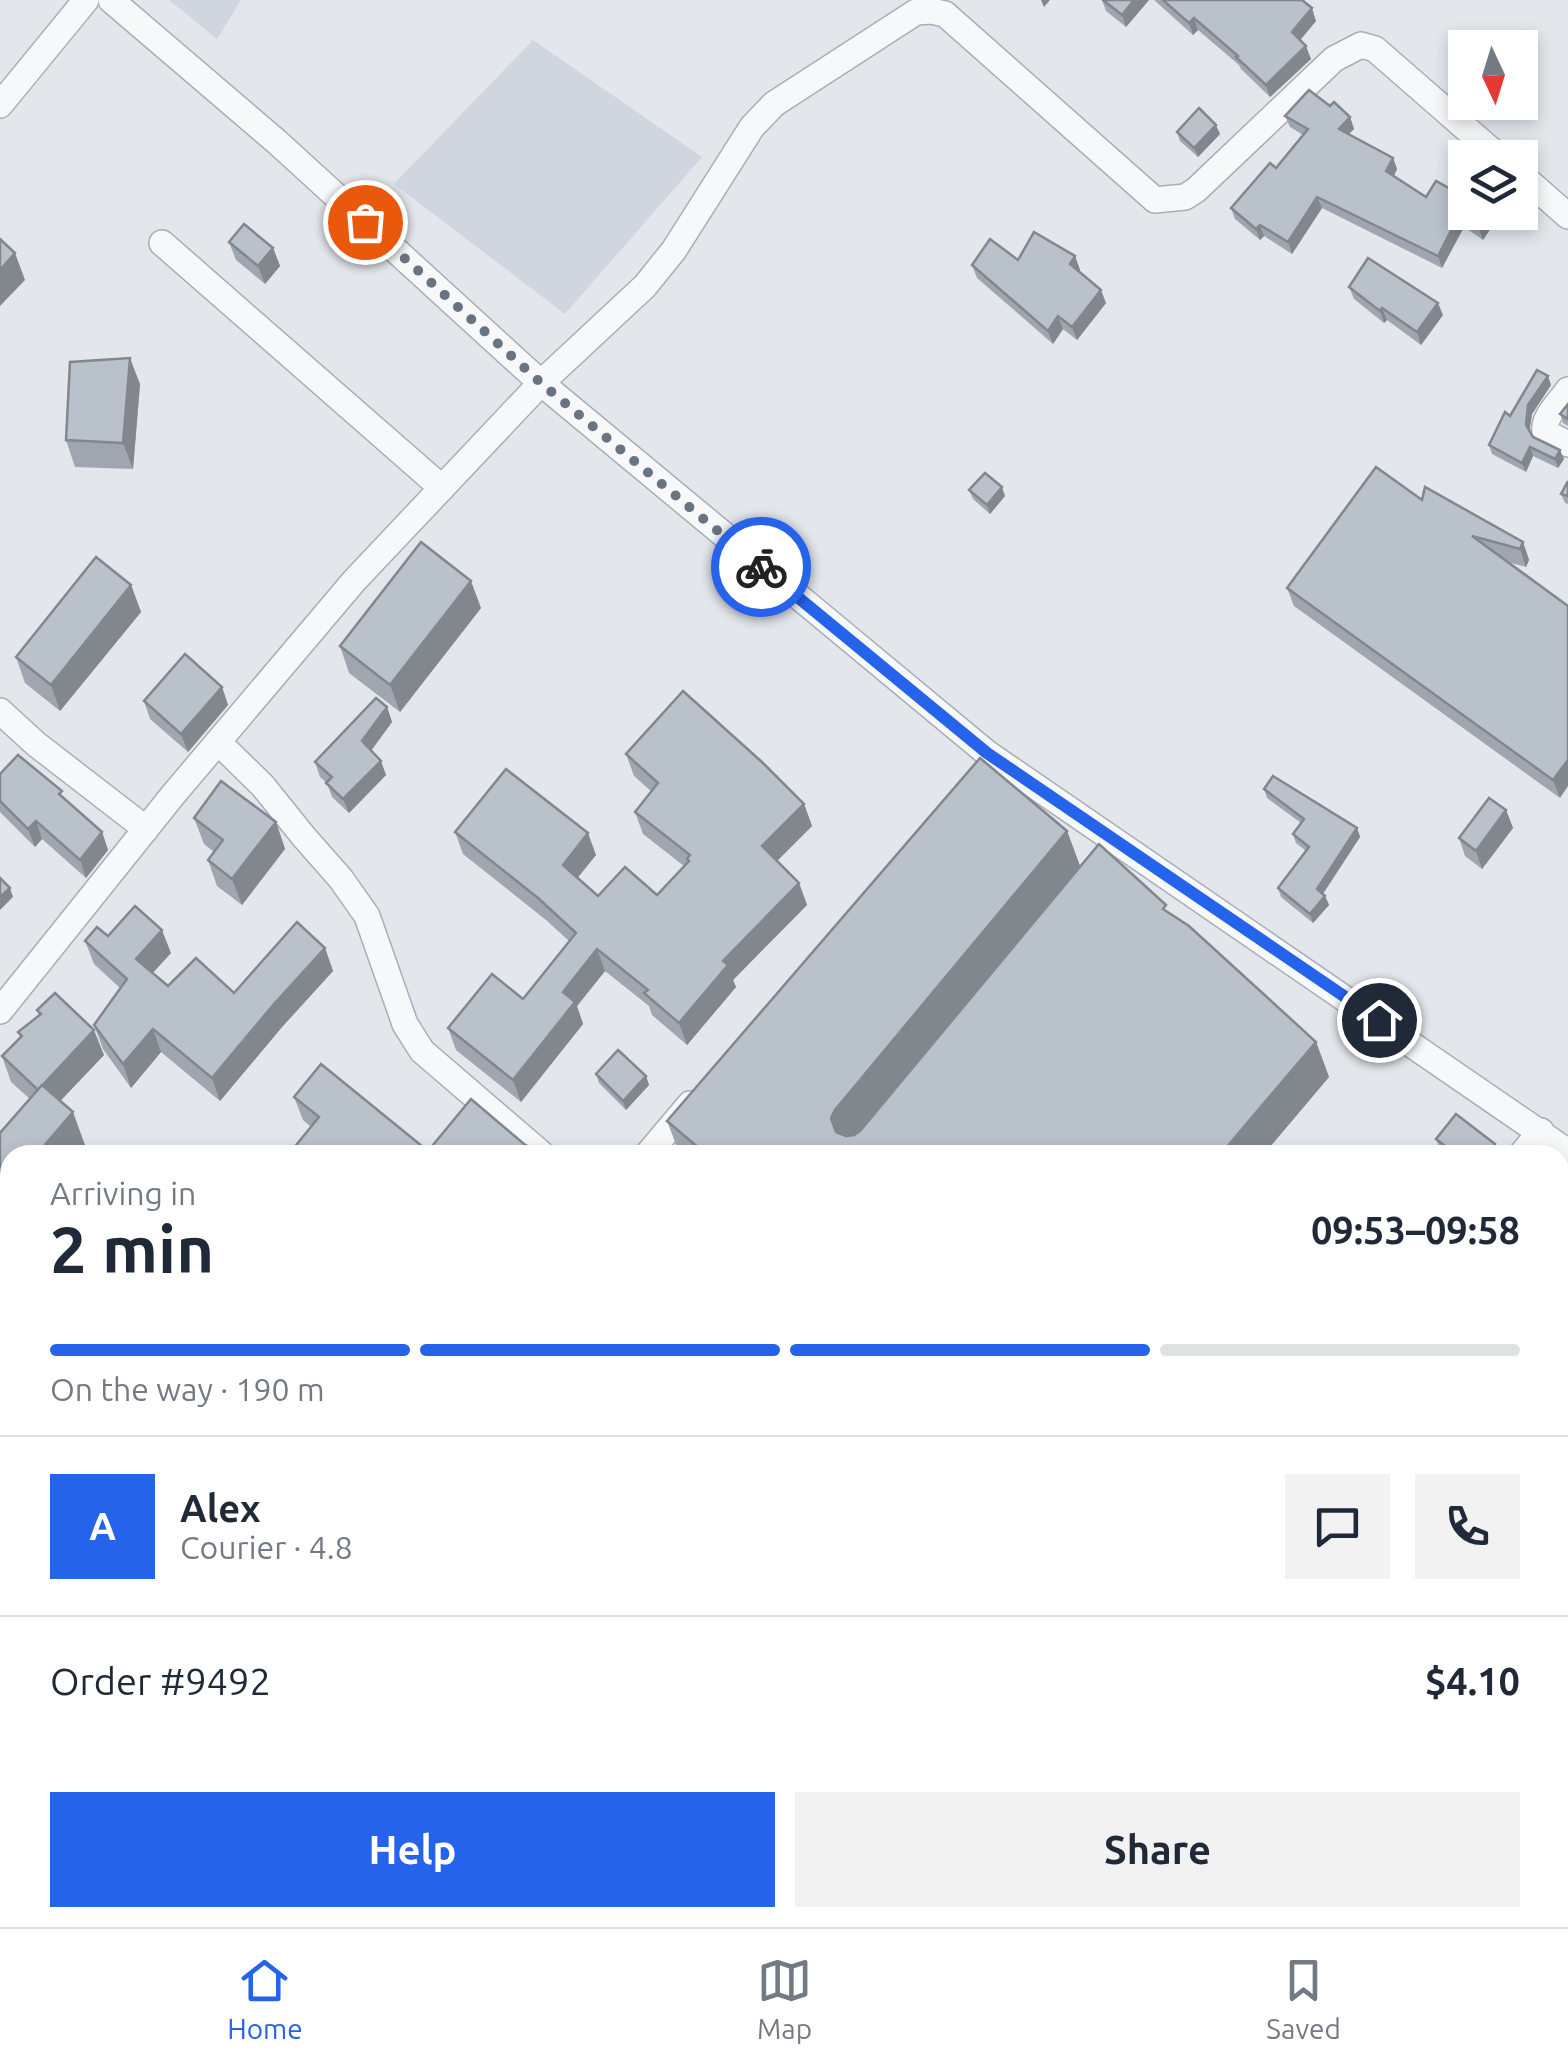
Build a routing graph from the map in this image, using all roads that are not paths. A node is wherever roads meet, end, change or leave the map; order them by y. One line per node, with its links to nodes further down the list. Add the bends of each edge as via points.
1 (86, 0): 3 (street)
2 (111, 0): 8 (street)
3 (0, 106)
4 (1479, 140): 8 (street, via 1374,49 1361,46 1334,59 1196,190 1185,198 1155,200 945,14 916,12 774,104 645,286)
5 (1538, 190): 6 (street)
6 (1568, 216)
7 (162, 243): 11 (street)
8 (541, 383): 11 (street); 17 (street, via 981,761)
9 (1568, 390): 10 (street, via 1544,428)
10 (1568, 444)
11 (442, 488): 13 (street)
12 (0, 711): 14 (street)
13 (218, 742): 14 (street); 18 (street, via 263,786 367,916 422,1051)
14 (146, 830): 15 (street)
15 (0, 1011)
16 (700, 1092): 19 (street)
17 (1541, 1132): 20 (street); 21 (street)
18 (531, 1145)
19 (656, 1145)
20 (1530, 1145)
21 (1559, 1145)

